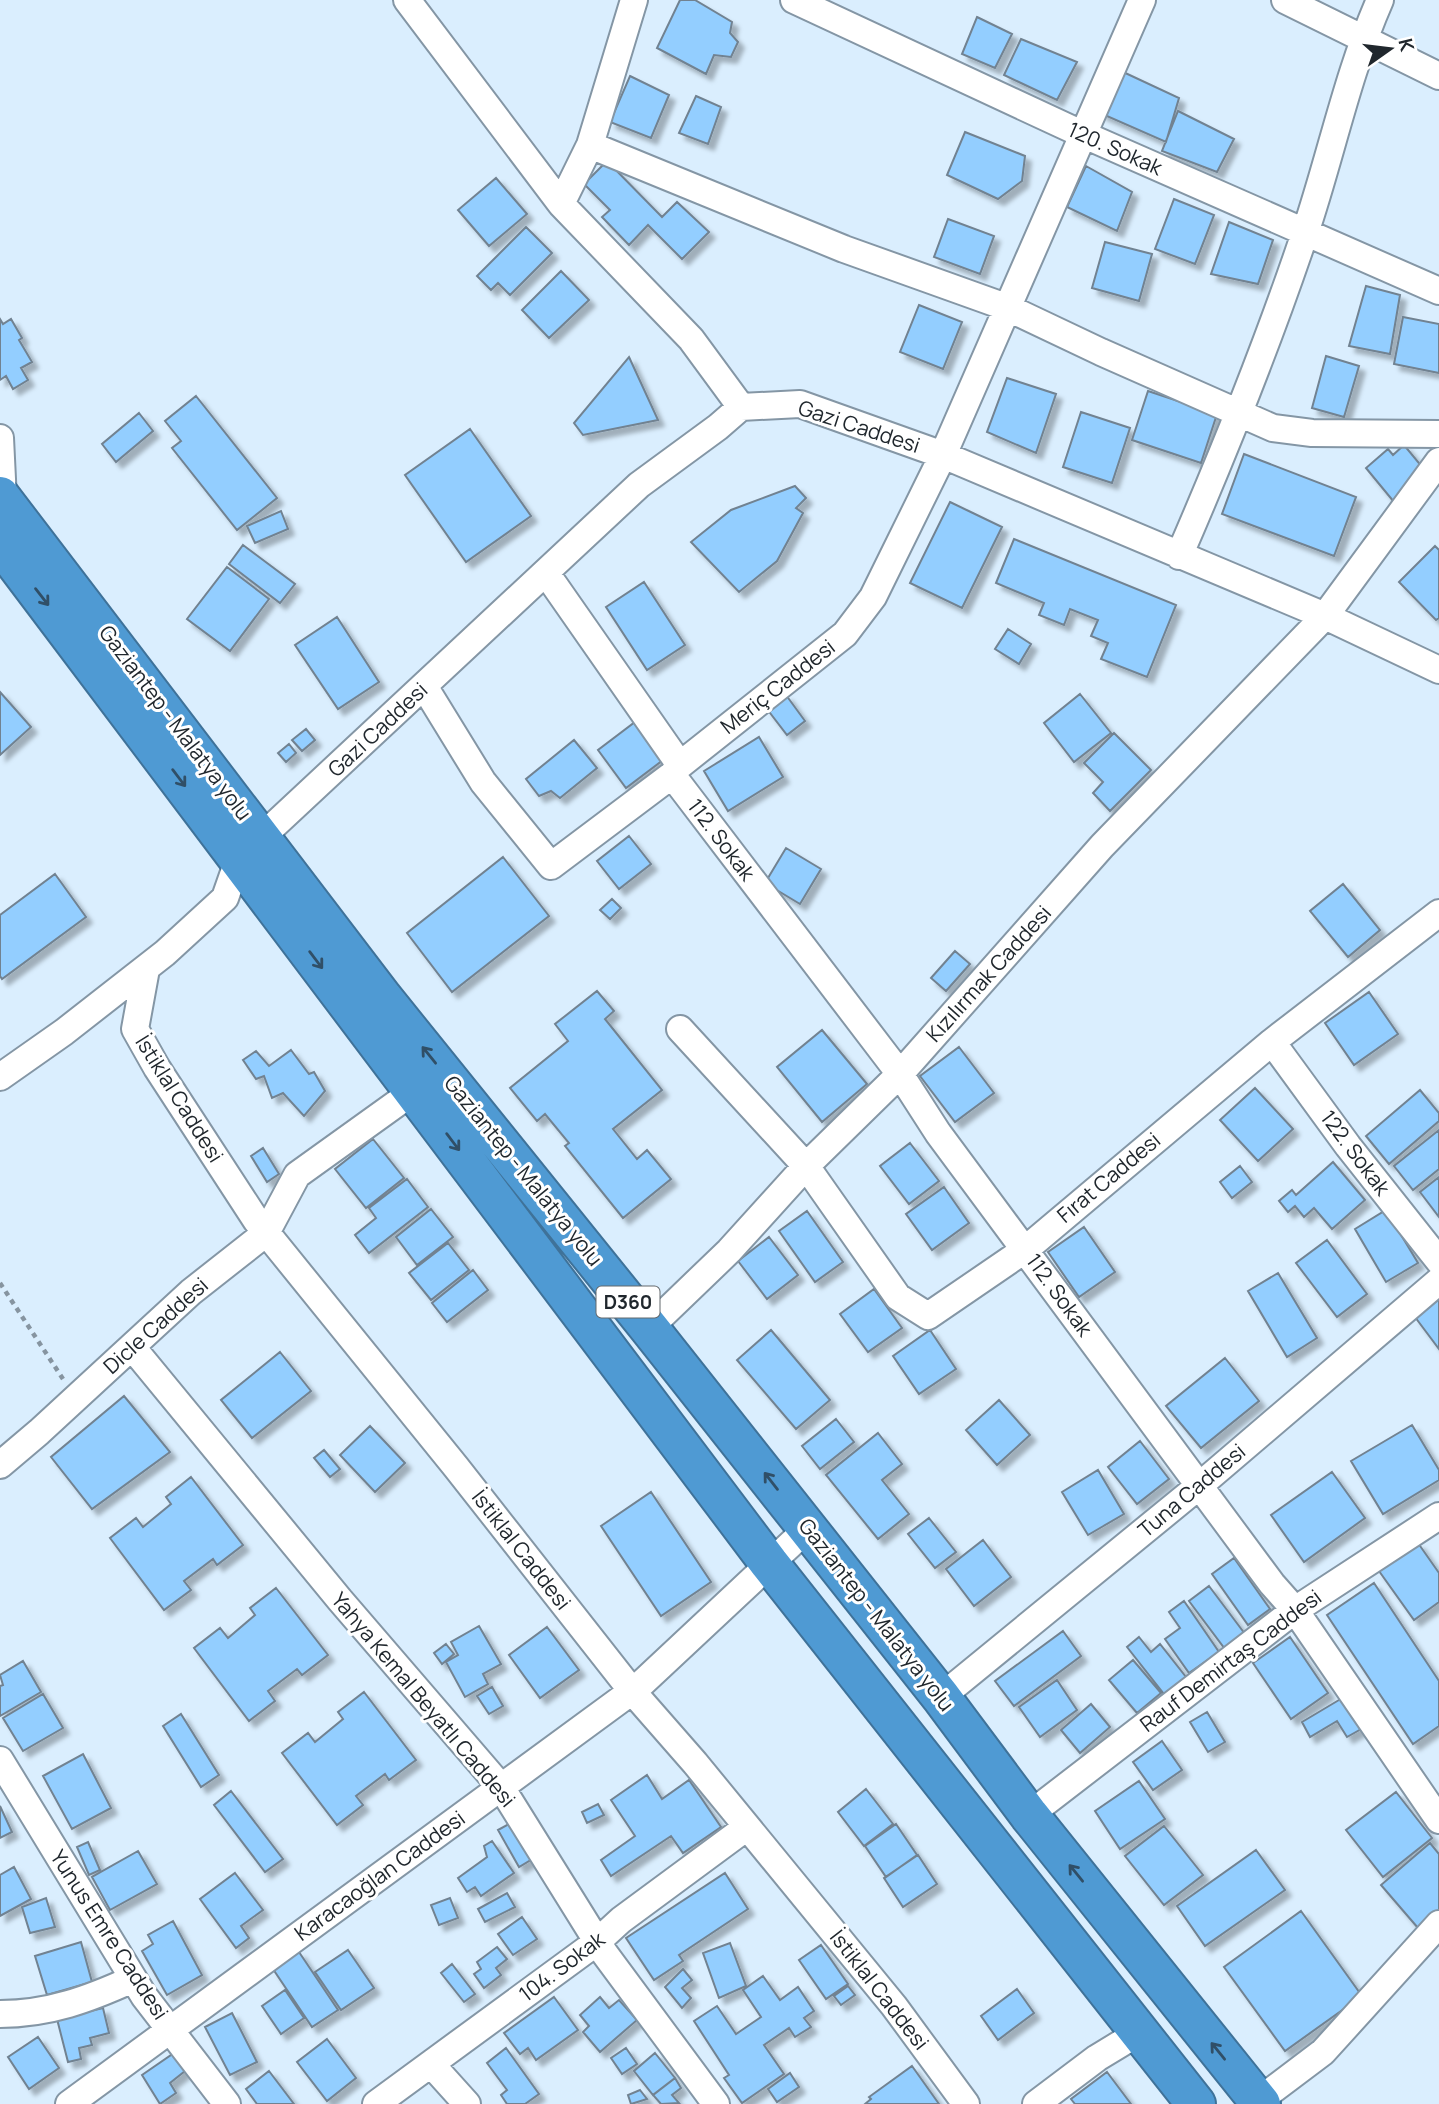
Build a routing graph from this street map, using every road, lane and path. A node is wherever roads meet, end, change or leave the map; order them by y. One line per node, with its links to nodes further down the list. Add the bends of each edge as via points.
1 (407, 0): 11 (street)
2 (634, 0): 10 (street)
3 (794, 0): 9 (street, 120. Sokak)
4 (1142, 0): 9 (street, Meriç Caddesi)
5 (1285, 0): 7 (street)
6 (1380, 0): 7 (street)
7 (1363, 39): 8 (street); 12 (street)
8 (1439, 76)
9 (1082, 134): 12 (street, 120. Sokak); 14 (street, Meriç Caddesi)
10 (590, 145): 11 (street); 14 (street, via 844,249)
11 (561, 204): 15 (street, via 691,339)
12 (1305, 232): 13 (street, 120. Sokak); 16 (street)
13 (1439, 291)
14 (1006, 307): 16 (street); 19 (street, Meriç Caddesi)
15 (741, 407): 19 (street, Gazi Caddesi, via 800,404); 24 (street, Gazi Caddesi, via 639,485)
16 (1238, 413): 17 (street, via 1273,428 1312,433); 23 (street)
17 (1439, 434)
18 (0, 438): 21 (street)
19 (943, 455): 23 (street, Gazi Caddesi); 28 (street, Meriç Caddesi, via 873,597 845,634)
20 (1439, 461): 25 (street, Kızılırmak Caddesi)
21 (2, 498): 29 (highway, Gaziantep - Malatya yolu / D360)
22 (0, 543): 29 (highway, Gaziantep - Malatya yolu / D360, one-way to 29)
23 (1179, 556): 25 (street, Gazi Caddesi)
24 (546, 573): 27 (street, Gazi Caddesi); 28 (street, 112. Sokak)
25 (1325, 616): 26 (street, Gazi Caddesi); 34 (street, Kızılırmak Caddesi, via 1102,846)
26 (1439, 670)
27 (424, 686): 28 (street, Meriç Caddesi, via 483,782 551,866); 29 (street, Gazi Caddesi)
28 (676, 770): 34 (street, 112. Sokak)
29 (250, 848): 31 (street, via 225,898); 36 (highway, Gaziantep - Malatya yolu / D360, one-way to 36); 43 (highway, Gaziantep - Malatya yolu / D360, one-way to 29, via 383,998)
30 (1439, 913): 33 (street, Fırat Caddesi)
31 (146, 969): 35 (street); 38 (street, İstiklal Caddesi, via 135,1029)
32 (680, 1029): 37 (street)
33 (1272, 1042): 39 (street, Fırat Caddesi); 40 (street, 122. Sokak)
34 (900, 1074): 37 (street, Kızılırmak Caddesi); 39 (street, 112. Sokak, via 938,1133)
35 (0, 1077)
36 (414, 1091): 38 (street, Dicle Caddesi, via 297,1175); 50 (highway, Gaziantep - Malatya yolu / D360, one-way to 50)
37 (806, 1166): 39 (street, Fırat Caddesi, via 898,1297 928,1317); 43 (street, Kızılırmak Caddesi, via 729,1251)
38 (266, 1233): 44 (street, Dicle Caddesi, via 191,1292); 52 (street, İstiklal Caddesi)
39 (1026, 1249): 47 (street, 112. Sokak)
40 (1439, 1261)
41 (1439, 1281): 47 (street, Tuna Caddesi)
42 (0, 1283): 45 (path)
43 (649, 1328): 49 (highway, Gaziantep - Malatya yolu / D360, one-way to 43)
44 (132, 1347): 45 (street, Dicle Caddesi); 55 (street, Yahya Kemal Beyatlı Caddesi)
45 (75, 1399): 46 (street, Dicle Caddesi)
46 (0, 1465)
47 (1199, 1486): 51 (street, 112. Sokak); 53 (street, Tuna Caddesi)
48 (1439, 1516): 51 (street, Rauf Demirtaş Caddesi)
49 (808, 1528): 50 (street, Karacaoğlan Caddesi); 53 (highway, Gaziantep - Malatya yolu / D360)
50 (769, 1563): 52 (street, Karacaoğlan Caddesi); 64 (highway, Gaziantep - Malatya yolu / D360)
51 (1296, 1610): 56 (street, Rauf Demirtaş Caddesi); 57 (street, 112. Sokak)
52 (632, 1691): 55 (street, Karacaoğlan Caddesi); 58 (street, İstiklal Caddesi)
53 (941, 1697): 56 (highway, Gaziantep - Malatya yolu / D360)
54 (0, 1760): 61 (street, Yunus Emre Caddesi)
55 (501, 1787): 60 (street, Yahya Kemal Beyatlı Caddesi); 63 (street, Karacaoğlan Caddesi)
56 (1029, 1815): 66 (highway, Gaziantep - Malatya yolu / D360, one-way to 56)
57 (1439, 1820)
58 (747, 1827): 60 (street, 104. Sokak); 72 (street, İstiklal Caddesi, via 894,2006)
59 (1439, 1924): 66 (street, via 1323,2052)
60 (597, 1942): 65 (street, 104. Sokak); 71 (street, Yahya Kemal Beyatlı Caddesi)
61 (134, 1979): 62 (street, via 89,1999 28,2014); 63 (street, Yunus Emre Caddesi)
62 (0, 2014)
63 (170, 2030): 67 (street, Karacaoğlan Caddesi); 68 (street, Yunus Emre Caddesi)
64 (1140, 2032): 73 (street); 74 (highway, Gaziantep - Malatya yolu / D360)
65 (431, 2064): 69 (street, 104. Sokak); 70 (street)
66 (1259, 2103)
67 (69, 2104)
68 (227, 2104)
69 (376, 2104)
70 (467, 2104)
71 (716, 2104)
72 (967, 2104)
73 (1036, 2104)
74 (1196, 2104)

